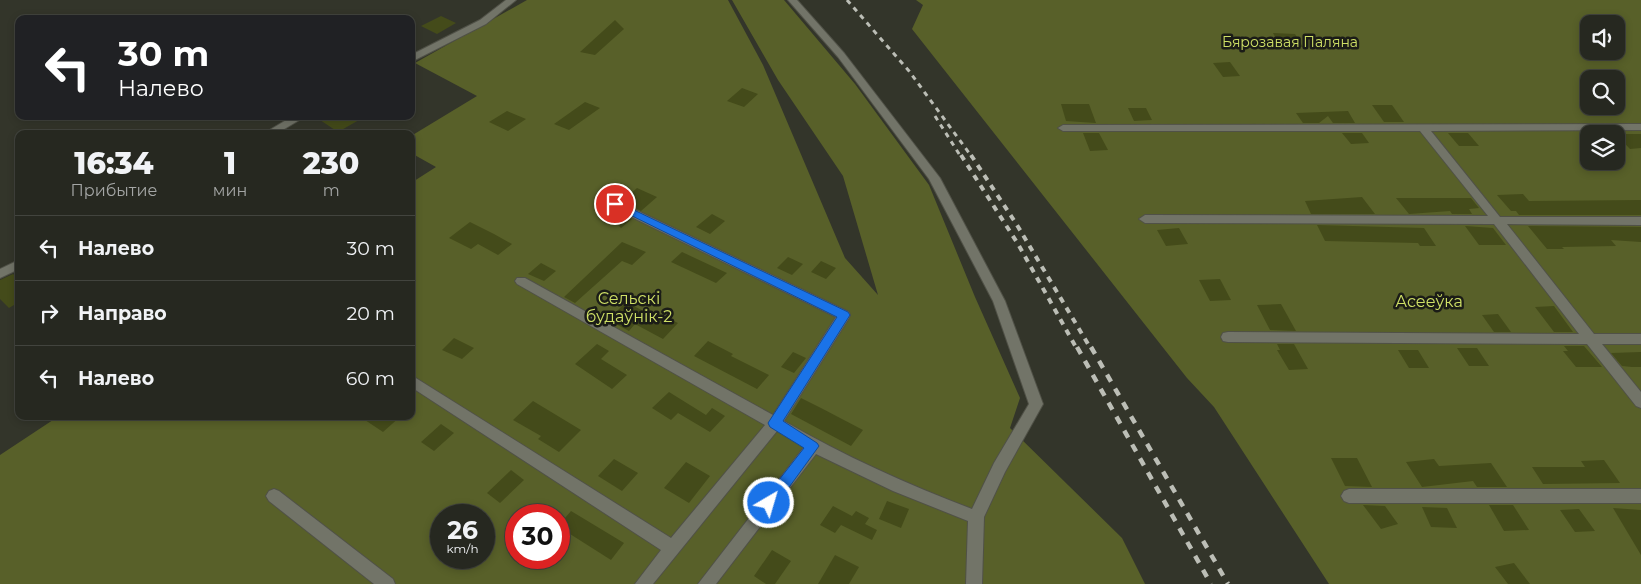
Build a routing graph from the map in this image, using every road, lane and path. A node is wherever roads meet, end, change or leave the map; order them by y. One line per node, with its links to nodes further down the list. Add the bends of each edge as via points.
1 (512, 0): 3 (street, via 483,22)
2 (792, 0): 26 (street, via 841,55 934,178 999,301 1036,404 999,468)
3 (415, 57)
4 (294, 120): 8 (street)
5 (1423, 127): 6 (street); 7 (street); 11 (street)
6 (1641, 127)
7 (1063, 128)
8 (275, 130)
9 (615, 204): 21 (street, via 844,315)
10 (1145, 219): 11 (street)
11 (1496, 220): 12 (street); 17 (street)
12 (1641, 221)
13 (15, 266): 14 (street)
14 (0, 274)
15 (521, 281): 21 (street)
16 (1228, 338): 17 (street)
17 (1591, 339): 18 (street); 20 (street)
18 (1641, 339)
19 (415, 383): 27 (street)
20 (1641, 402)
21 (775, 423): 22 (street); 27 (street)
22 (813, 446): 26 (street, via 914,494); 30 (street)
23 (274, 496): 28 (street)
24 (1349, 496): 25 (street)
25 (1641, 496)
26 (976, 517): 31 (street)
27 (671, 547): 29 (street)
28 (387, 584)
29 (643, 584)
30 (706, 584)
31 (974, 584)

